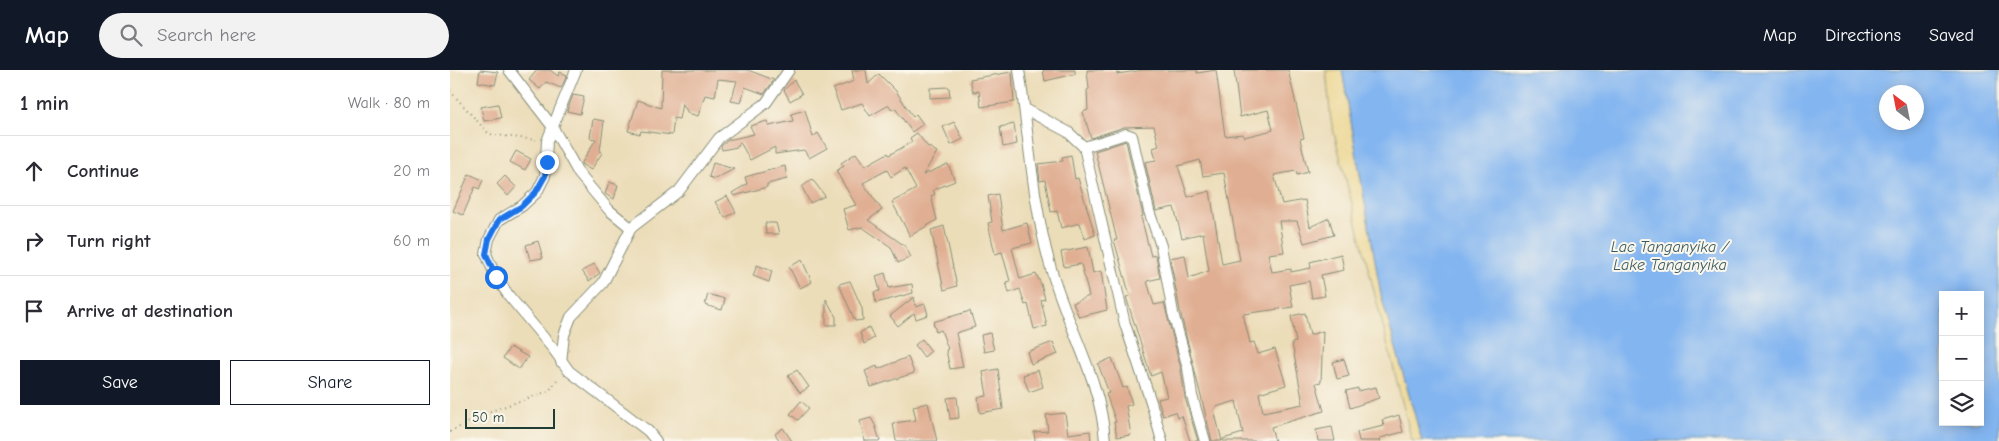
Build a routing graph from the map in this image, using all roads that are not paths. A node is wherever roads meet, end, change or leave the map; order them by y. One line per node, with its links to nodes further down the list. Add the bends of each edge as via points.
1 (509, 70): 6 (street)
2 (576, 70): 6 (street)
3 (789, 70): 8 (street, via 766,103 719,138 679,190)
4 (1019, 70): 5 (street)
5 (1025, 109): 7 (street, via 1068,132); 11 (street, via 1040,228 1050,267 1100,402)
6 (552, 126): 8 (street, via 579,174 609,210); 9 (street, via 547,141 545,176 536,192 522,206 499,220 489,239 486,254 496,277)
7 (1084, 147): 12 (street, via 1125,324); 13 (street, via 1126,134 1132,136 1149,211 1161,246 1192,396)
8 (632, 228): 9 (street, via 603,283 571,317 564,335)
9 (561, 362): 10 (street, via 648,431)
10 (656, 441)
11 (1105, 441)
12 (1162, 441)
13 (1206, 441)

